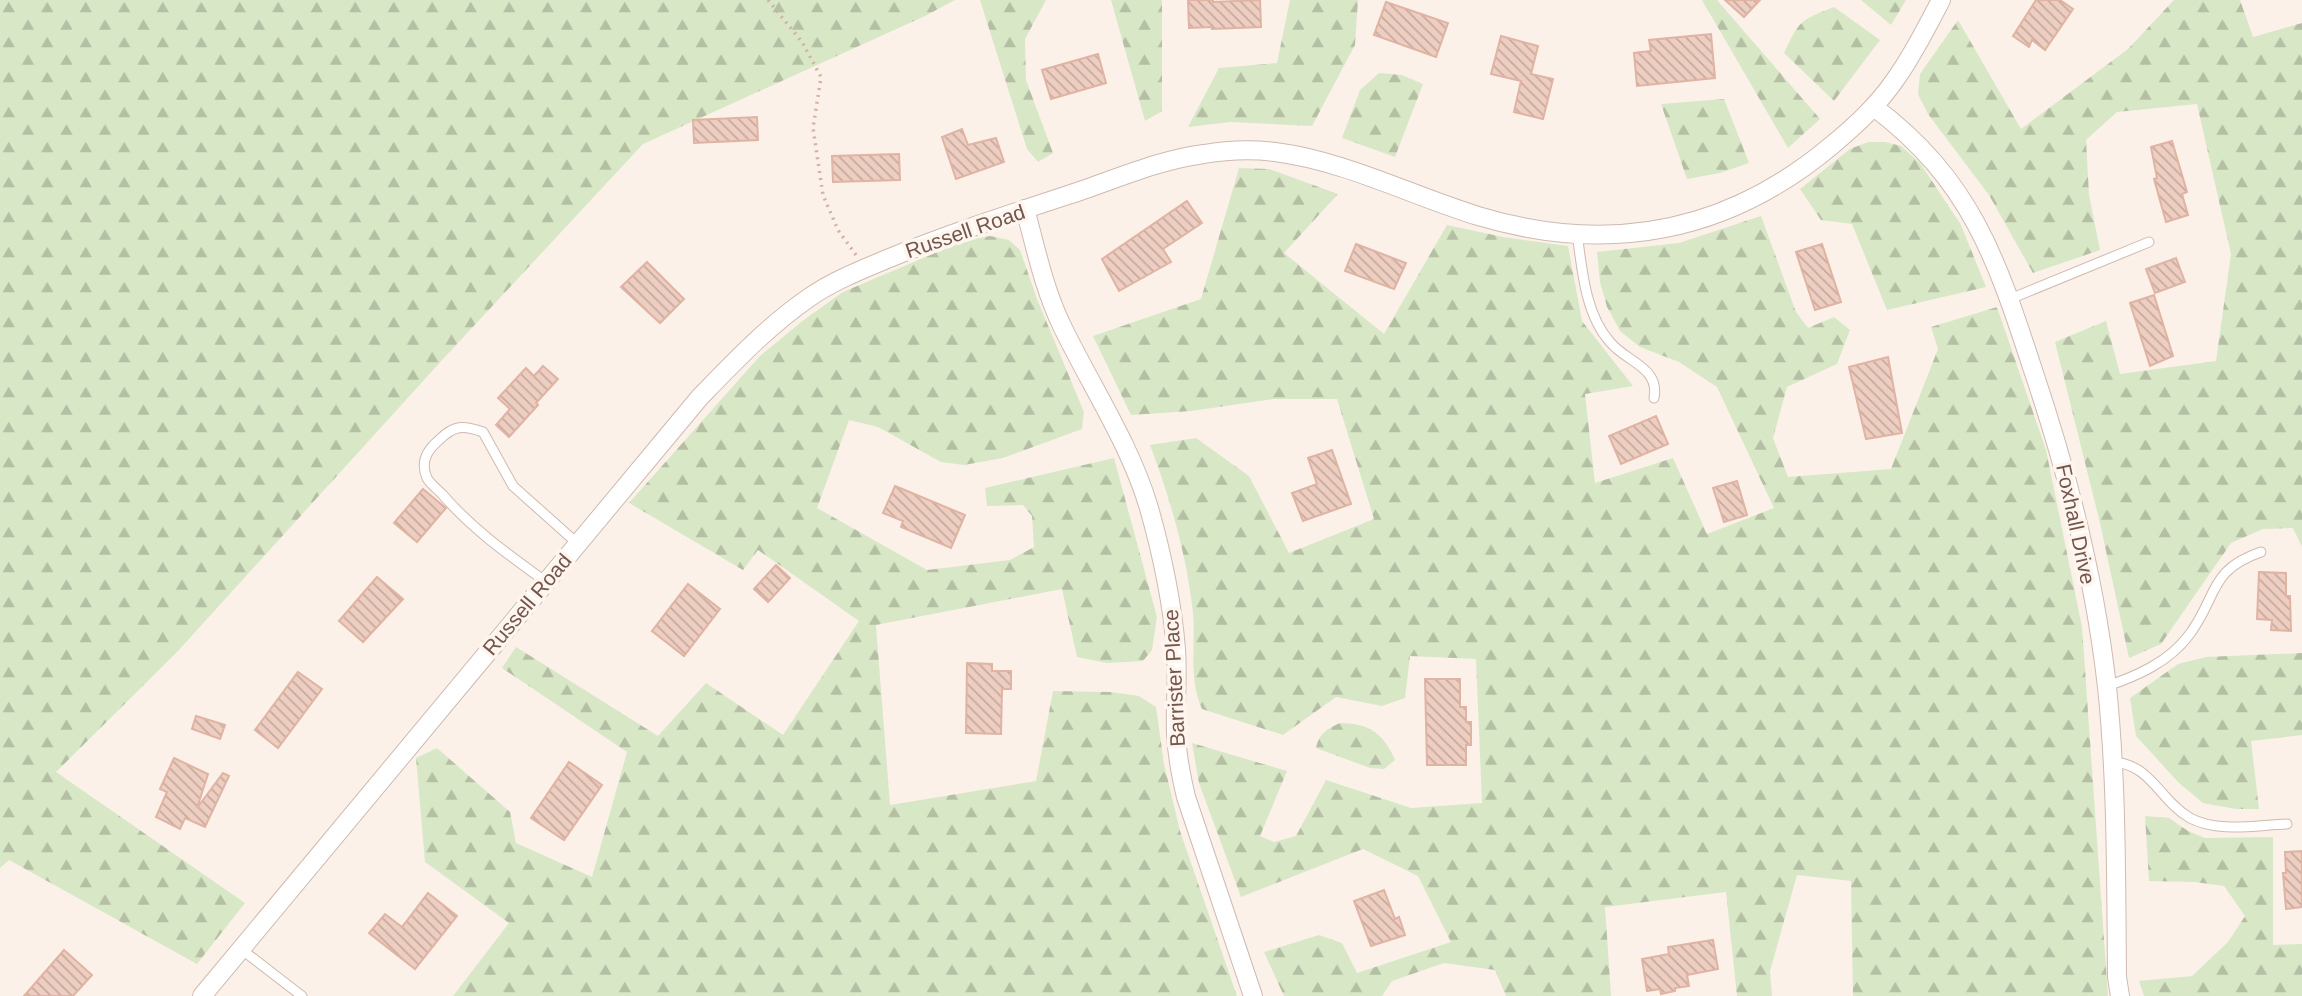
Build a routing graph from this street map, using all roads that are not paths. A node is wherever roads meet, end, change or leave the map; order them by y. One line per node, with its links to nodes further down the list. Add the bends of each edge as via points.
1 (1941, 0): 2 (street, Russell Road, via 1916,48)
2 (1874, 107): 4 (street, Russell Road, via 1810,164 1743,204 1706,219 1655,230); 6 (street, Foxhall Drive, via 1920,145 1963,199)
3 (1025, 209): 4 (street, Russell Road, via 1176,159 1262,151 1322,161 1479,216); 8 (street, Russell Road, via 921,245 812,295 700,397); 17 (street, Barrister Place, via 1061,324 1127,452 1148,504 1171,610 1182,779)
4 (1577, 233): 7 (lane, via 1582,270 1600,329 1611,344 1647,370)
5 (2149, 242): 6 (lane)
6 (2010, 299): 11 (street, Foxhall Drive, via 2061,454)
7 (1654, 398)
8 (578, 544): 10 (street, Russell Road); 10 (lane, via 513,486 483,432 465,426 447,432 427,450 428,479 450,504)
9 (2261, 552): 11 (lane, via 2242,558 2219,579 2200,619 2174,651 2144,671)
10 (546, 582): 14 (street, Russell Road)
11 (2107, 686): 12 (street, Foxhall Drive)
12 (2113, 762): 13 (lane, via 2137,767 2176,809 2192,819 2210,825); 18 (street, Foxhall Drive)
13 (2287, 824)
14 (241, 949): 15 (street, Russell Road); 16 (lane)
15 (202, 996)
16 (302, 996)
17 (1253, 996)
18 (2120, 996)

